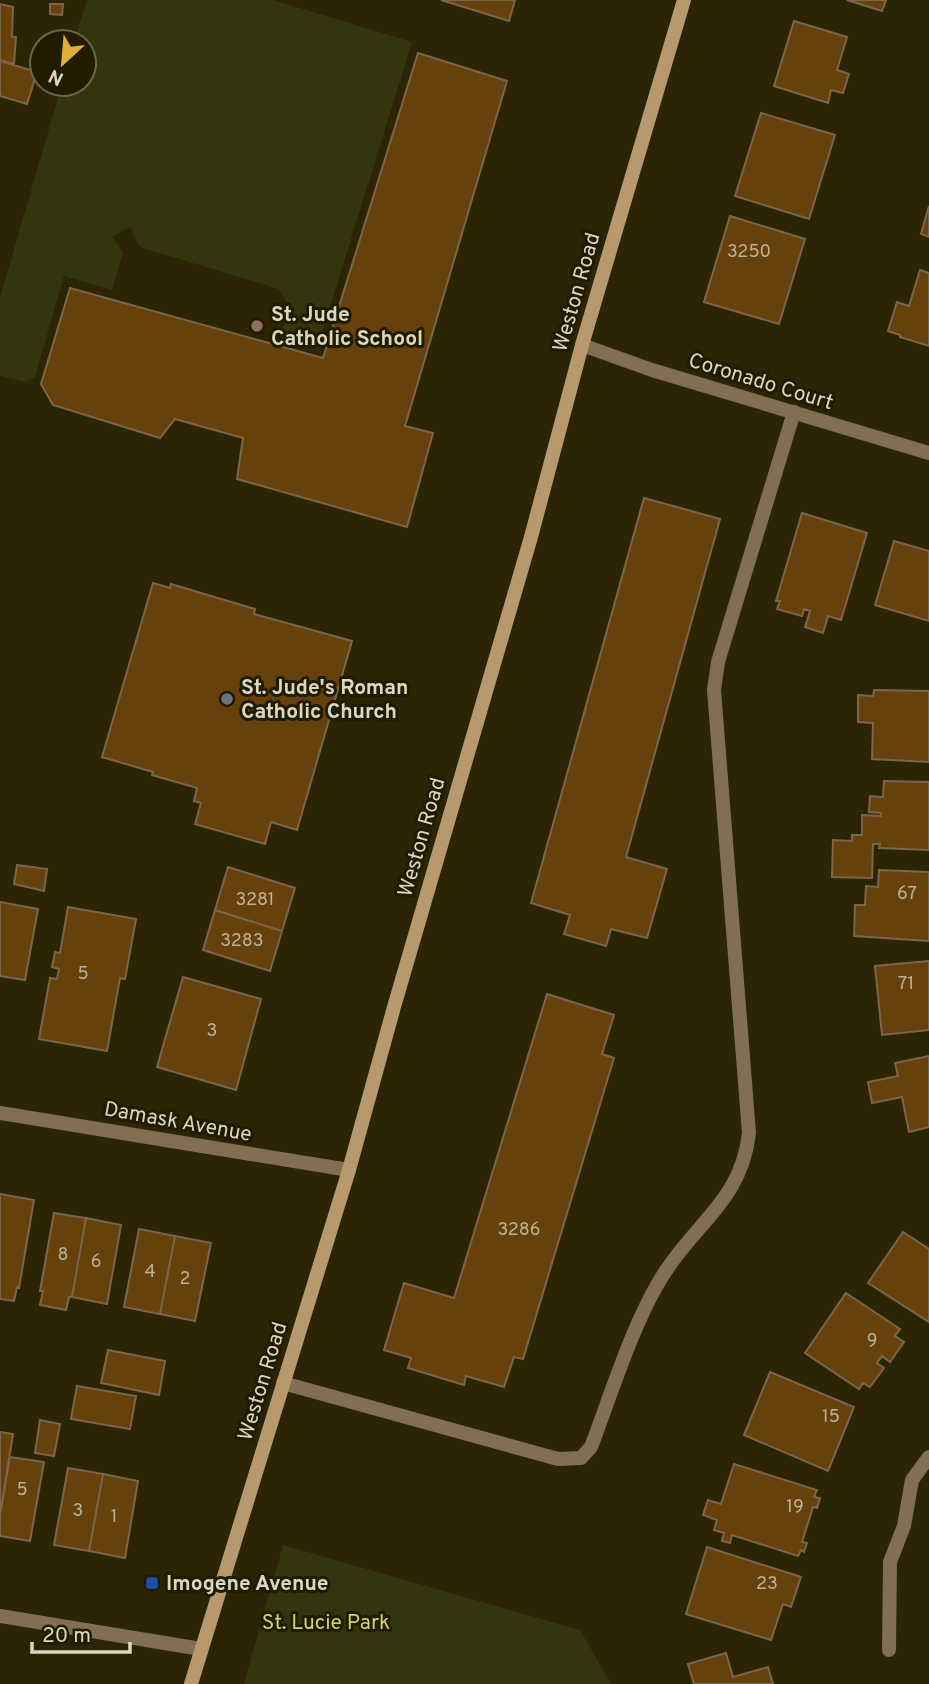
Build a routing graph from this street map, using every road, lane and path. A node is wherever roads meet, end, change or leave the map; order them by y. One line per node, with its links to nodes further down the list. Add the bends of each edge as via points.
1 (684, 0): 2 (main road, Weston Road)
2 (582, 345): 3 (street, Coronado Court); 6 (main road, Weston Road)
3 (794, 412): 4 (street, Coronado Court); 7 (street, via 718,662 714,690 750,1133 747,1157 734,1186 667,1269 626,1356 591,1447 580,1458 558,1460)
4 (929, 453)
5 (0, 1113): 6 (street, Damask Avenue)
6 (349, 1170): 7 (main road, Weston Road)
7 (283, 1383): 10 (main road, Weston Road)
8 (929, 1457): 11 (street, via 912,1480 904,1526 890,1562)
9 (0, 1616): 10 (street)
10 (201, 1649): 12 (main road, Weston Road)
11 (889, 1650)
12 (191, 1684)

